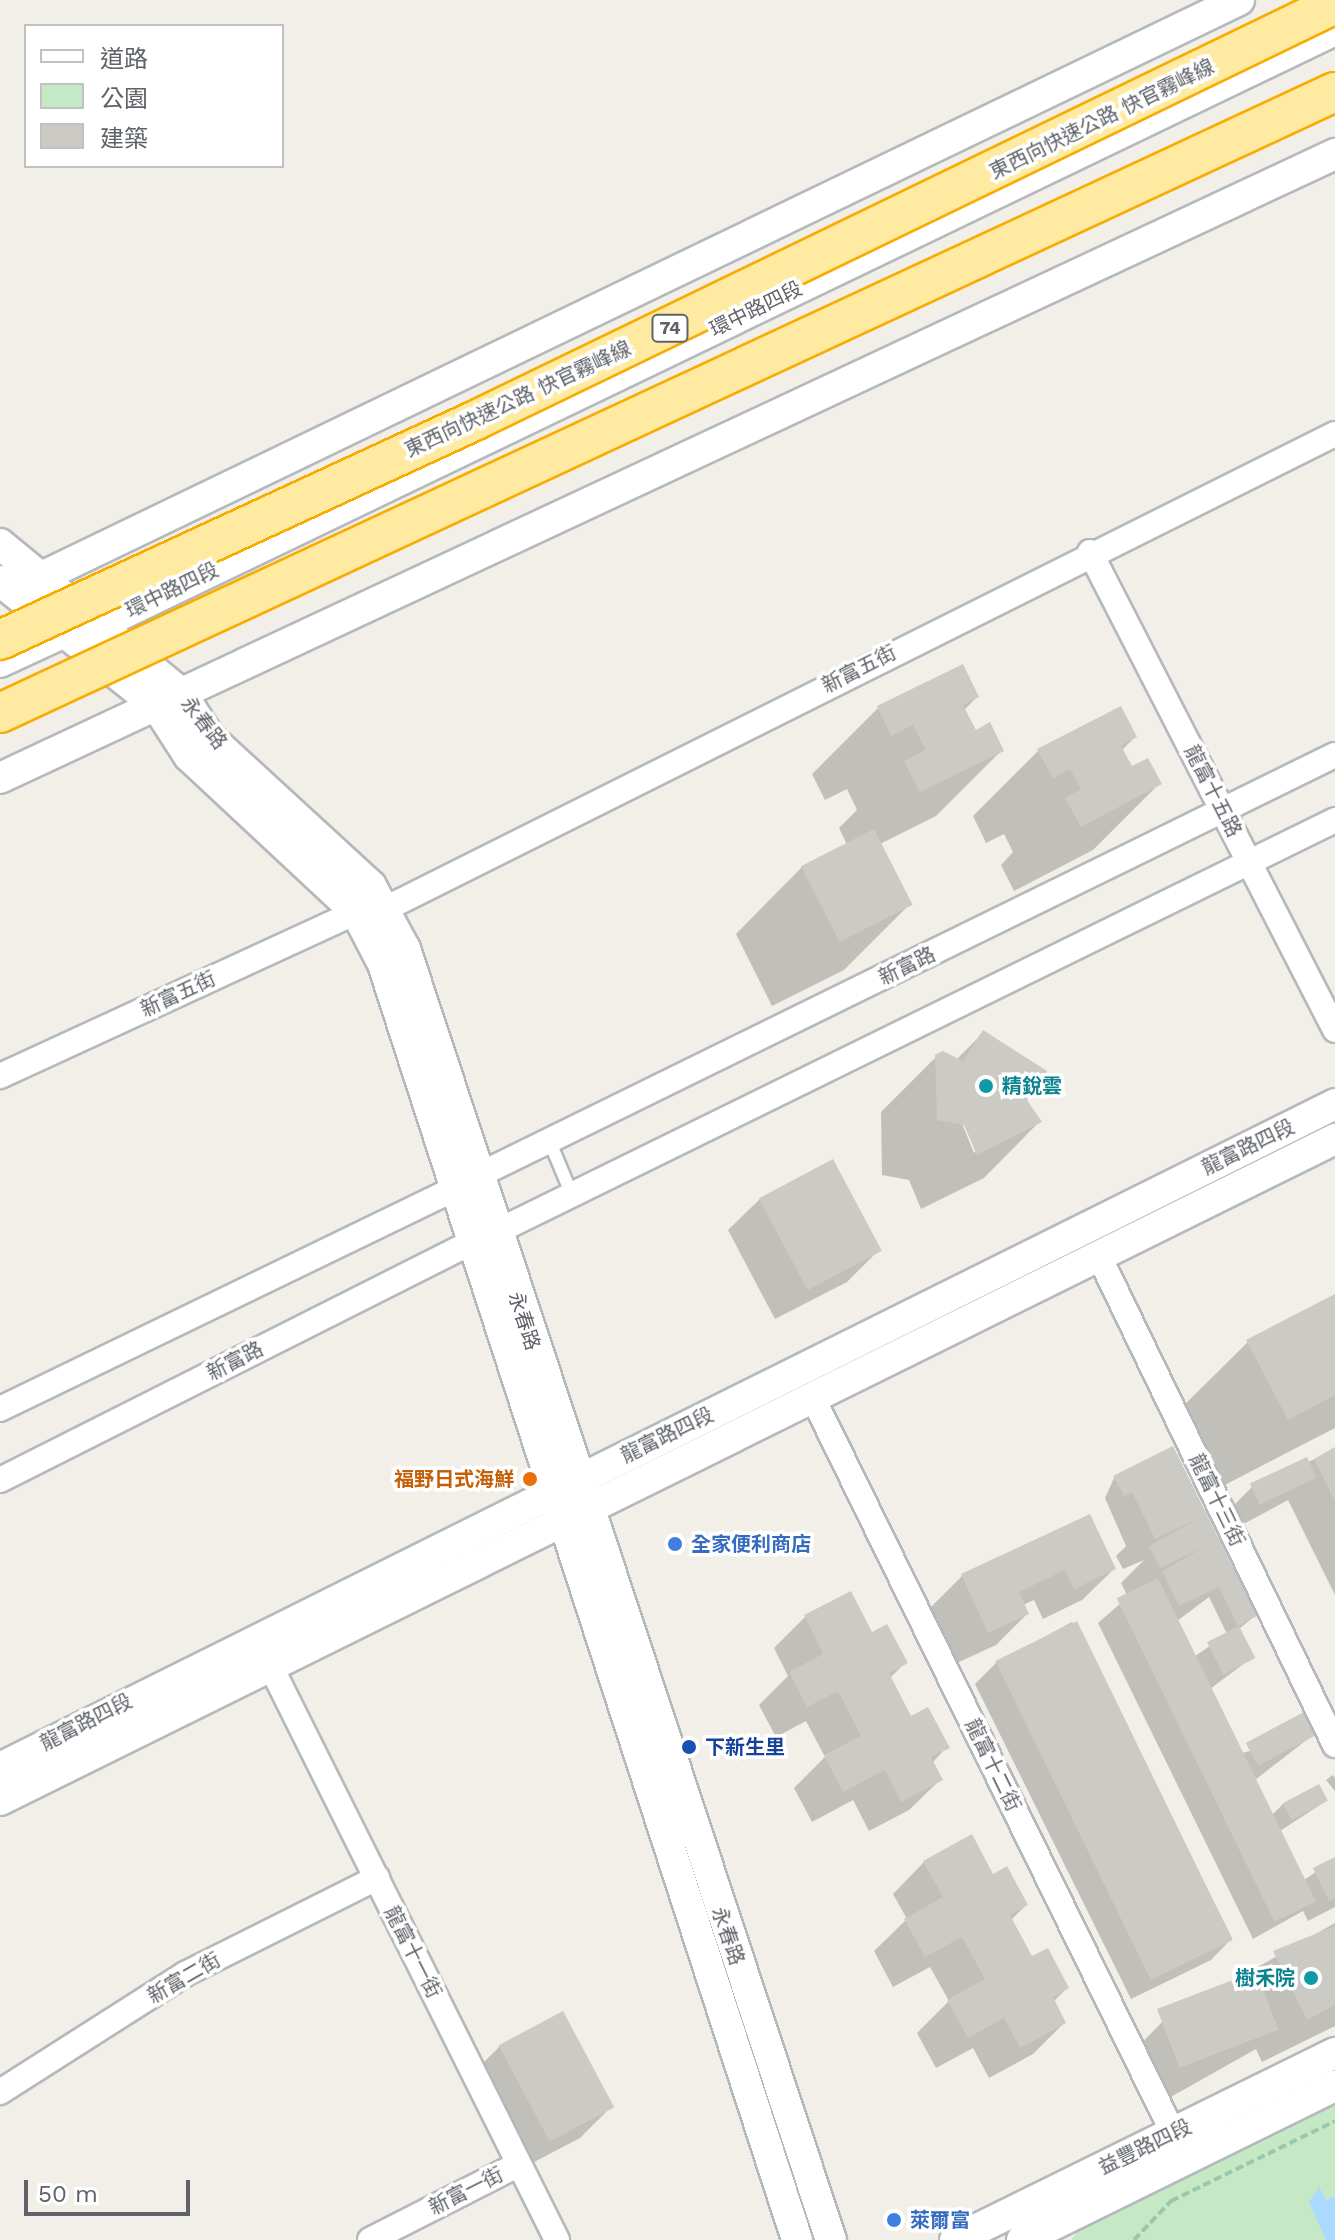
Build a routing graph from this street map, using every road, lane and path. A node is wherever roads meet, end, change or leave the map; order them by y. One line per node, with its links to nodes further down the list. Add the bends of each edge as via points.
1 (1239, 0): 10 (street)
2 (1335, 4): 14 (highway, 東西向快速公路 快官霧峰線 / 74, bridge, via 474,421)
3 (1335, 30): 13 (street, 環中路四段)
4 (1335, 81): 15 (street, 環中路四段)
5 (1335, 92): 19 (highway, bridge)
6 (1335, 154): 18 (street)
7 (1335, 434): 9 (street, 新富五街)
8 (0, 544): 10 (street, 永春路)
9 (1090, 552): 22 (street, 龍富十五路); 25 (street, 新富五街)
10 (39, 577): 11 (street); 13 (street, 永春路)
11 (4, 590): 12 (street)
12 (67, 631): 13 (street, 環中路四段); 16 (street, 環中路四段)
13 (94, 639): 15 (street, 永春路); 17 (street, 環中路四段); 18 (street, 永春路)
14 (0, 640)
15 (124, 649): 18 (street, 永春路)
16 (0, 662)
17 (0, 697)
18 (168, 699): 21 (street); 25 (street, 永春路, via 371,886)
19 (0, 713)
20 (1335, 755): 22 (street, 新富路)
21 (0, 778)
22 (1223, 811): 24 (street, 龍富十五路); 30 (street, 新富路)
23 (1335, 820): 24 (street, 新富路)
24 (1249, 862): 26 (street, 龍富十五路); 32 (street, 新富路)
25 (370, 910): 27 (street, 新富五街); 31 (street, 永春路, via 405,949)
26 (1335, 1030)
27 (0, 1076)
28 (1335, 1104): 38 (street, 龍富路四段)
29 (1335, 1139): 34 (street, 龍富路四段)
30 (549, 1140): 31 (street, 新富路); 32 (lane)
31 (466, 1182): 33 (street, 永春路); 36 (street, 新富路)
32 (572, 1195): 33 (street, 新富路)
33 (483, 1238): 37 (street, 新富路); 38 (street, 永春路)
34 (1099, 1256): 35 (street, 龍富路四段); 40 (street, 龍富十三街)
35 (812, 1396): 38 (street, 龍富路四段); 48 (street, 龍富十二街)
36 (0, 1409)
37 (0, 1480)
38 (568, 1500): 39 (street, 龍富路四段); 41 (street, 龍富路四段); 53 (street, 永春路); 54 (street, 永春路)
39 (269, 1663): 42 (street, 龍富路四段); 43 (street, 龍富十一街)
40 (1335, 1745)
41 (0, 1768)
42 (0, 1800)
43 (377, 1878): 46 (street, 新富二街, via 185,1974); 49 (street, 龍富十一街)
44 (1335, 2053): 48 (street, 益豐路四段)
45 (1335, 2086): 50 (street, 益豐路四段)
46 (0, 2092)
47 (1335, 2121): 56 (path, via 1171,2201)
48 (1173, 2133): 55 (street, 益豐路四段)
49 (519, 2164): 51 (street, 新富一街); 52 (street, 龍富十一街)
50 (1031, 2238)
51 (370, 2240)
52 (557, 2240)
53 (797, 2240)
54 (831, 2240)
55 (955, 2240)
56 (1134, 2240)

